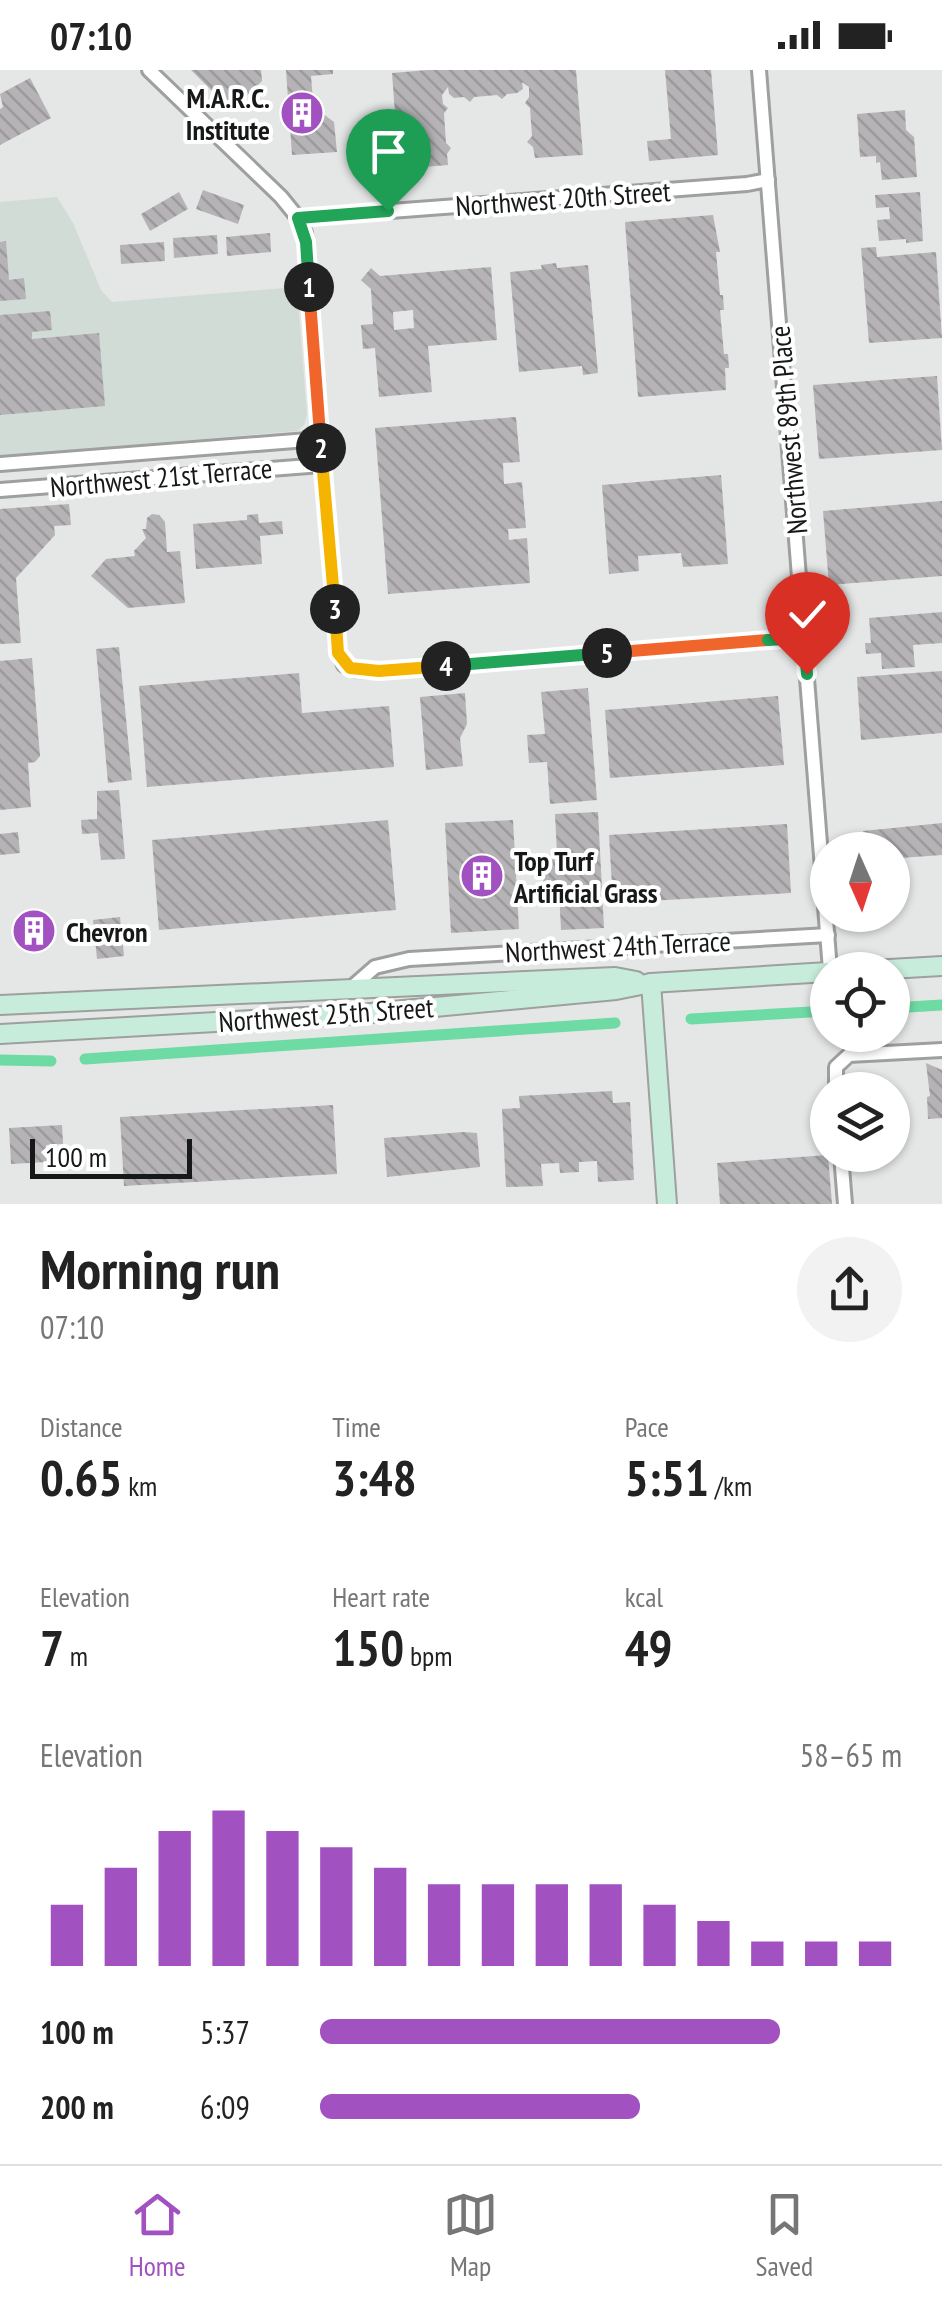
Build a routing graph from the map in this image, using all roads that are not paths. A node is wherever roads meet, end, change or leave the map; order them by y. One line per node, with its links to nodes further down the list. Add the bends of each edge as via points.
1 (148, 70): 4 (street)
2 (759, 70): 3 (street, Northwest 89th Place)
3 (768, 180): 4 (street, Northwest 20th Street); 11 (street, Northwest 89th Place)
4 (298, 218): 5 (street, via 306,242)
5 (320, 439): 6 (street, Northwest 21st Terrace); 8 (street)
6 (81, 457): 7 (street, Northwest 21st Terrace); 9 (street)
7 (0, 464)
8 (322, 464): 9 (street, Northwest 21st Terrace); 11 (street, via 338,653 356,670)
9 (63, 485): 10 (street, Northwest 21st Terrace)
10 (0, 490)
11 (804, 638): 12 (street, Northwest 89th Place)
12 (828, 934): 13 (street, Northwest 89th Place); 18 (street, Northwest 24th Terrace, via 409,959)
13 (828, 952)
14 (942, 966): 15 (main road)
15 (910, 968)
16 (810, 972): 17 (main road, Northwest 25th Street)
17 (651, 984): 18 (main road, Northwest 25th Street, via 615,978); 20 (main road, Northwest 25th Street); 25 (main road)
18 (361, 988): 19 (main road, Northwest 25th Street); 20 (main road)
19 (0, 1006)
20 (327, 1016): 21 (main road, Northwest 25th Street)
21 (0, 1034)
22 (942, 1050): 23 (street, via 845,1056)
23 (835, 1072)
24 (842, 1172): 26 (street)
25 (667, 1204)
26 (845, 1204)

